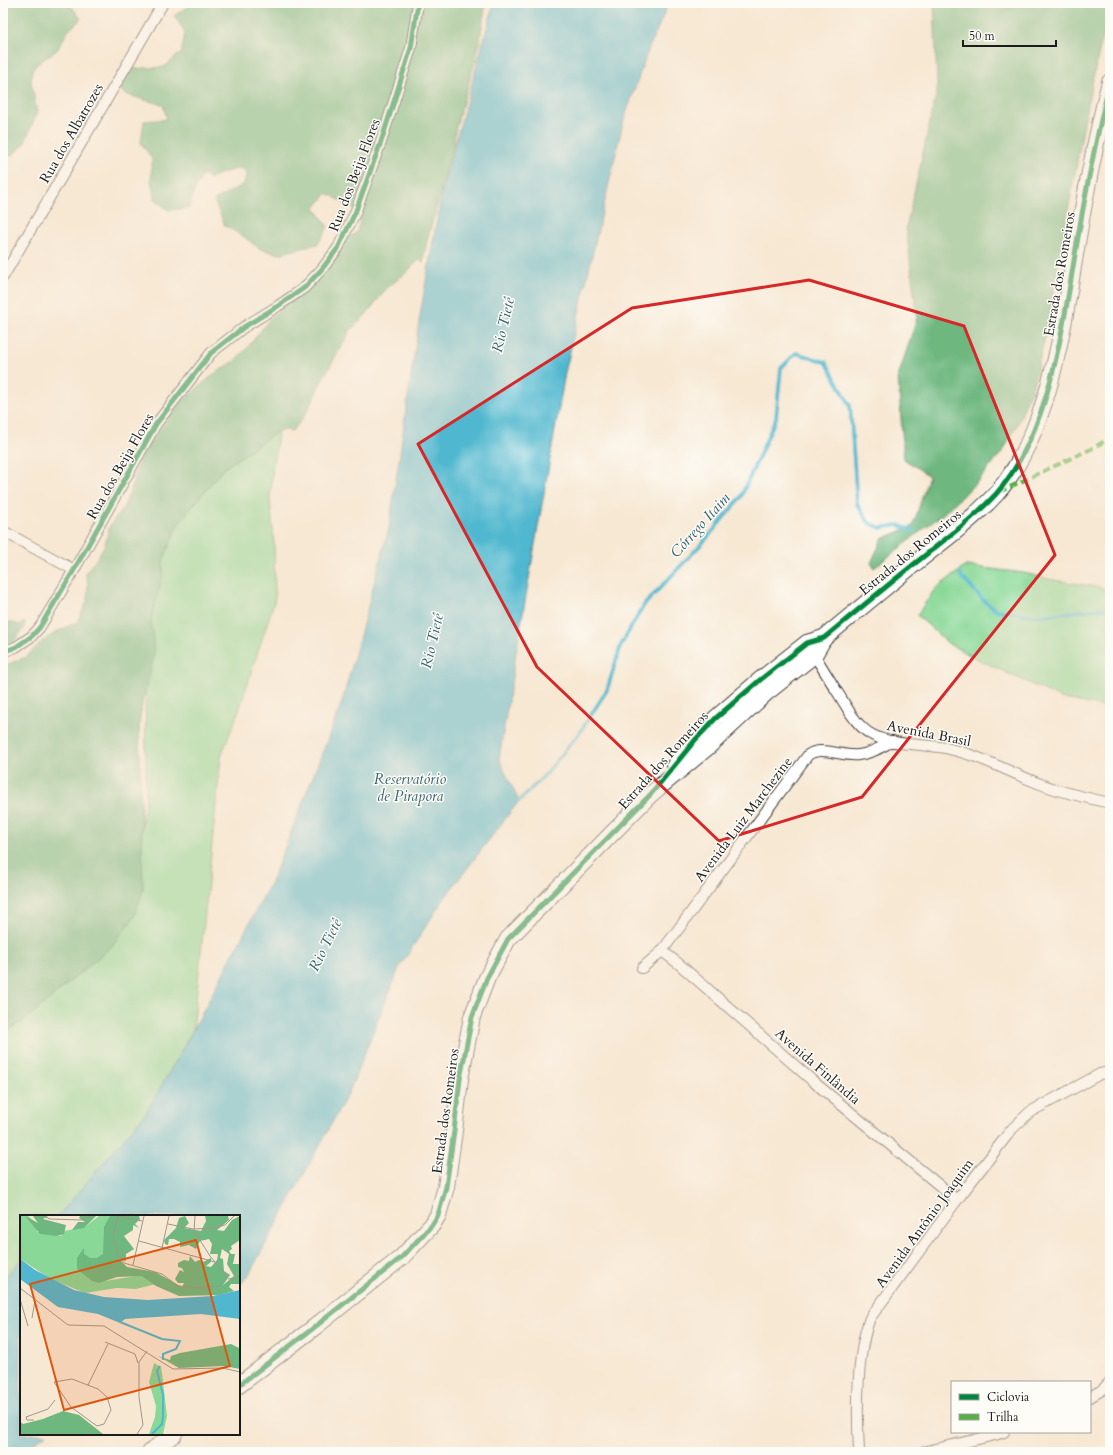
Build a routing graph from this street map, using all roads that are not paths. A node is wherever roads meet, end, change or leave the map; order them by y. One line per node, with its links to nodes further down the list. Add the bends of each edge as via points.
1 (163, 3): 4 (street, Rua dos Albatrozes)
2 (418, 3): 6 (street, Rua dos Beija Flores, via 411,48 381,142 355,213 338,248 304,288 244,327 211,353 156,424)
3 (1110, 82): 7 (main road, Estrada dos Romeiros, via 1049,386 1028,445 996,494 959,529)
4 (3, 277)
5 (3, 531): 6 (street)
6 (74, 570): 8 (street, Rua dos Beija Flores, via 32,636)
7 (810, 649): 9 (street, Avenida Brasil, via 860,725 877,737); 16 (main road, Estrada dos Romeiros, via 709,746 651,794 508,939 487,978 472,1017 460,1079 446,1187 438,1215 432,1225 402,1257)
8 (3, 652)
9 (893, 741): 10 (street, Avenida Brasil, via 952,750 986,761 1042,785); 11 (street, Avenida Luiz Marchezine, via 871,753 857,756 821,750 808,755)
10 (1110, 803)
11 (662, 951): 12 (street, Avenida Luiz Marchezine); 14 (street, Avenida Finlândia, via 815,1083)
12 (642, 968)
13 (1110, 1072): 14 (street, Avenida Antônio Joaquim, via 1100,1074 1064,1092 1030,1112 1012,1129)
14 (957, 1200): 21 (street, Avenida Antônio Joaquim, via 870,1318 865,1332 859,1375)
15 (1110, 1382): 17 (street)
16 (240, 1384)
17 (1091, 1396)
18 (1001, 1433): 22 (street)
19 (173, 1435): 20 (main road)
20 (150, 1452)
21 (859, 1452)
22 (923, 1452)

